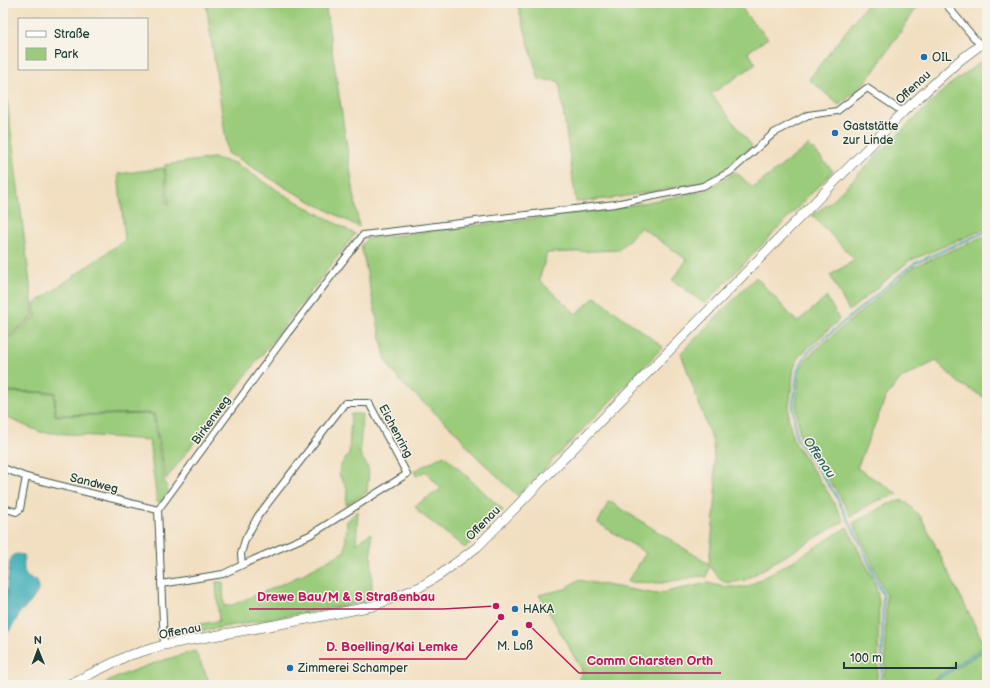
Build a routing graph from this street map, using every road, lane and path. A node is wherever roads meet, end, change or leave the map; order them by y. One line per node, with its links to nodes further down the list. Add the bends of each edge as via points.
1 (945, 3): 2 (street)
2 (983, 42): 3 (main road, Offenau)
3 (903, 112): 7 (street, Birkenweg, via 867,88 837,111 808,115 774,133 730,172 703,186 615,204 363,235); 10 (main road, Offenau, via 477,547 442,574 420,587 373,606)
4 (3, 468): 5 (street, Sandweg)
5 (26, 477): 6 (street, via 20,509 16,512); 7 (street, Sandweg)
6 (4, 508)
7 (158, 510): 9 (street)
8 (242, 565): 8 (street, Eichenring, via 310,535 407,474 369,403 345,403 258,516 245,540 241,554); 9 (street, Eichenring, via 223,574)
9 (161, 584): 10 (street)
10 (164, 645): 11 (main road, Offenau, via 127,656)
11 (68, 685)

